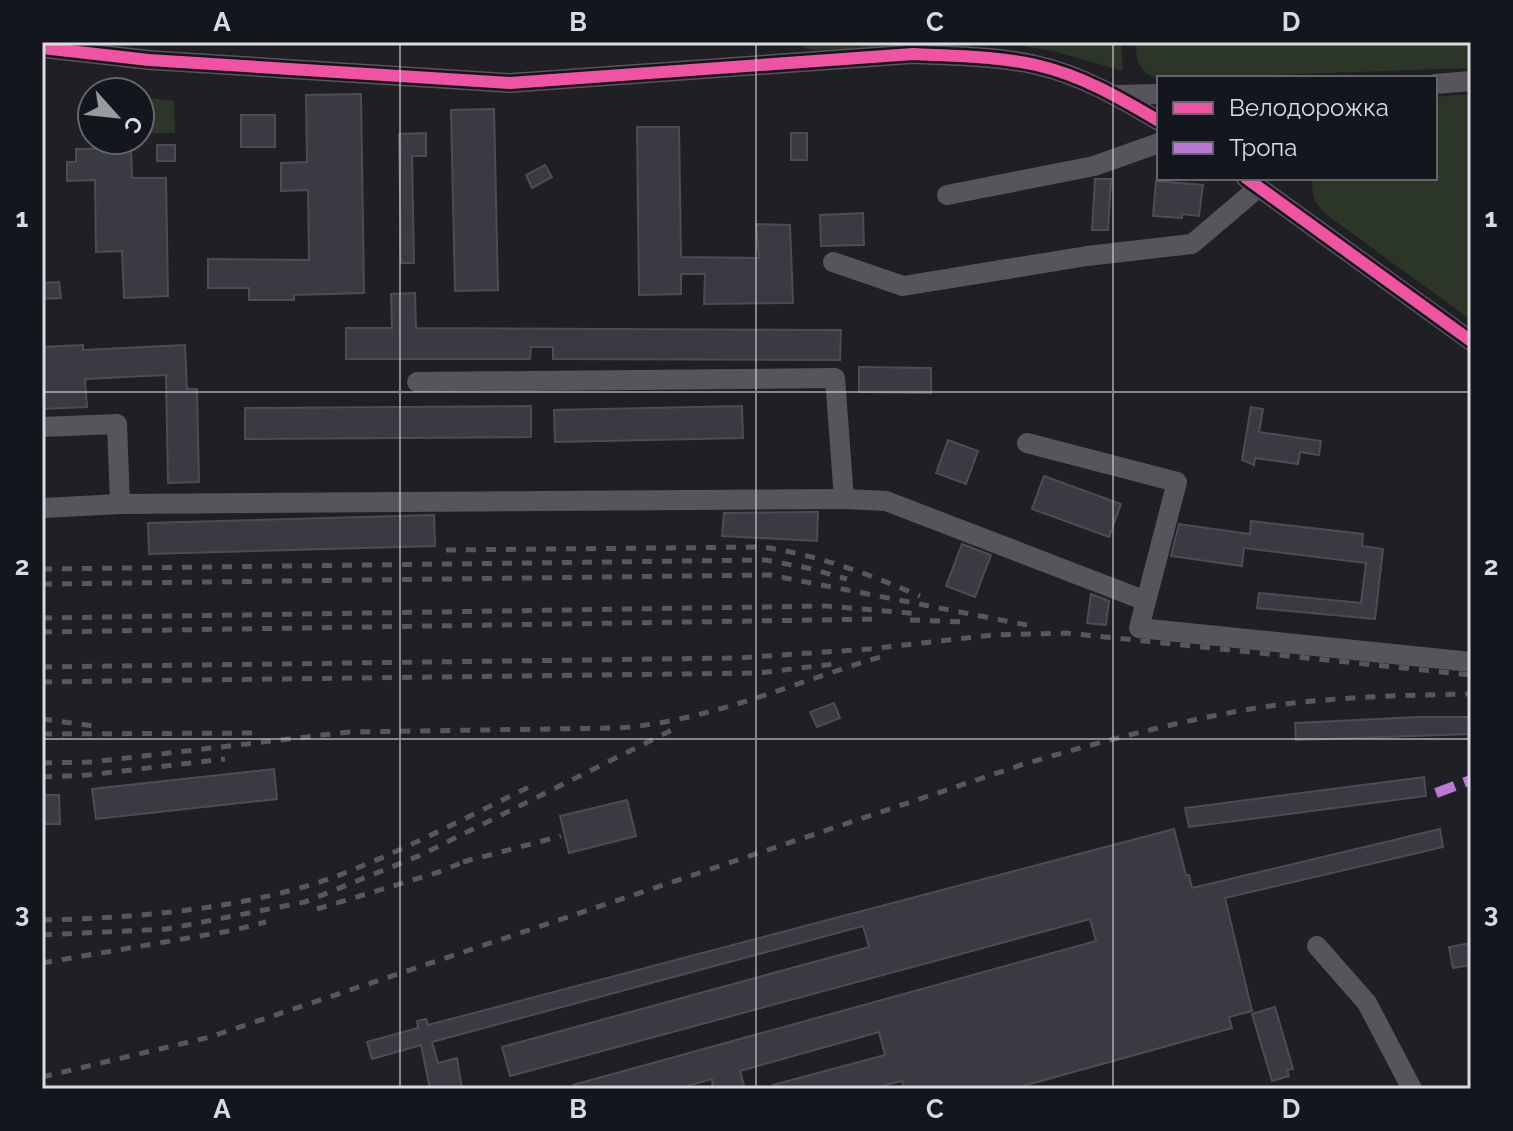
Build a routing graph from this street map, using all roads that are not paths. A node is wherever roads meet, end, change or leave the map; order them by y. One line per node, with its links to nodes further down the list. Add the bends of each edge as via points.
1 (42, 48): 2 (street, via 510,83)
2 (912, 48): 6 (street, via 1037,65)
3 (1471, 81): 4 (street)
4 (1437, 84)
5 (1157, 94): 6 (street)
6 (1116, 95): 7 (street)
7 (1157, 120)
8 (1157, 144): 10 (street, via 1094,166)
9 (1253, 183): 11 (street, via 1192,244 903,286); 12 (street)
10 (947, 195)
11 (833, 262)
12 (1471, 341)
13 (417, 382): 16 (street, via 835,378)
14 (42, 427): 17 (street, via 117,424)
15 (1027, 443): 19 (street, via 1177,482)
16 (844, 499): 17 (street); 19 (street, via 886,501)
17 (120, 504): 18 (street)
18 (42, 508)
19 (1146, 601): 20 (street, via 1139,628)
20 (1471, 662)
21 (1317, 946): 22 (street, via 1367,1003)
22 (1412, 1089)

